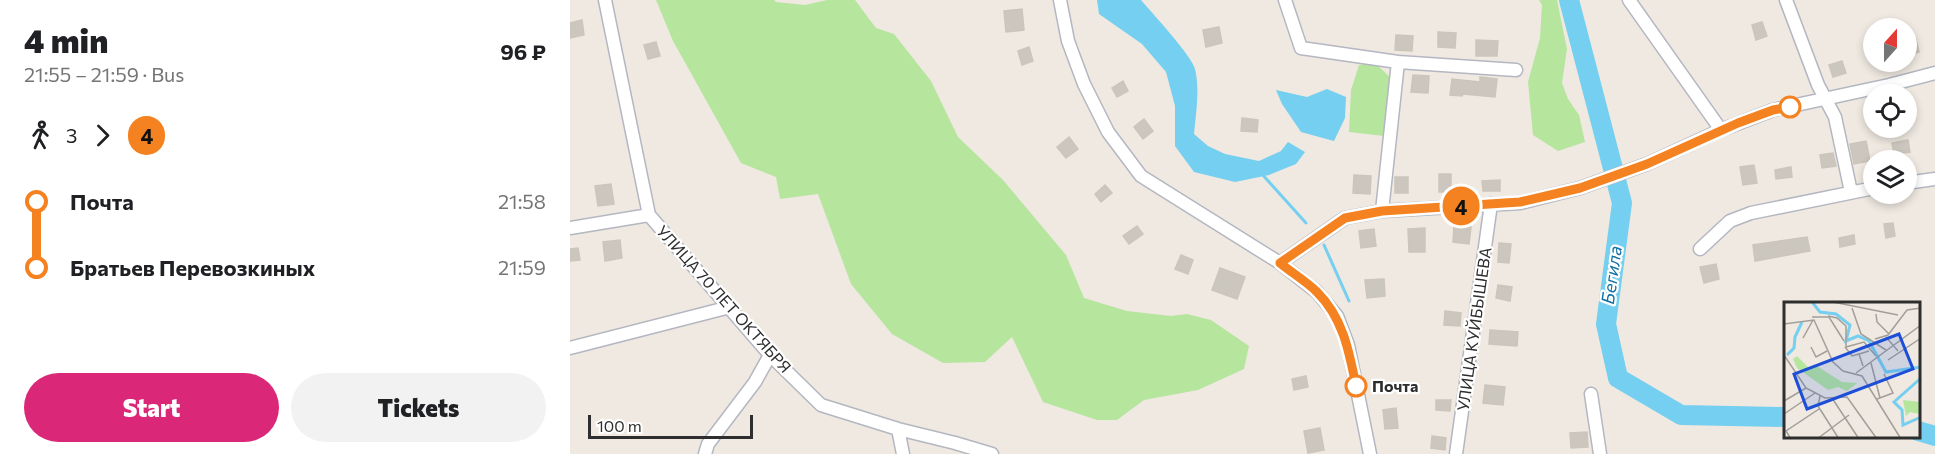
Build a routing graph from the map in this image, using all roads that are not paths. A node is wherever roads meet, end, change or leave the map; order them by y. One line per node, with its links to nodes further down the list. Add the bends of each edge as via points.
1 (605, 0): 17 (street, УЛИЦА 70 ЛЕТ ОКТЯБРЯ)
2 (1060, 0): 20 (street, via 1068,41 1084,84 1108,132 1141,176)
3 (1286, 0): 6 (street, via 1301,48)
4 (1629, 0): 10 (street)
5 (1786, 0): 9 (street)
6 (1398, 62): 7 (street); 16 (street)
7 (1516, 70)
8 (1935, 73): 9 (street)
9 (1826, 100): 10 (street, via 1773,110); 14 (street, via 1835,117)
10 (1721, 130): 15 (street, via 1647,164 1590,184 1520,202)
11 (1935, 179): 12 (street)
12 (1917, 181)
13 (1863, 190): 14 (street)
14 (1851, 192): 19 (street, via 1751,213 1730,221)
15 (1491, 204): 16 (street); 30 (street, УЛИЦА КУЙБЫШЕВА)
16 (1382, 211): 20 (street, via 1345,218)
17 (649, 215): 18 (street); 21 (street, УЛИЦА 70 ЛЕТ ОКТЯБРЯ)
18 (570, 228)
19 (1700, 249)
20 (1280, 263): 29 (street, via 1317,292 1337,316 1348,345)
21 (730, 307): 22 (street); 23 (street, УЛИЦА 70 ЛЕТ ОКТЯБРЯ)
22 (570, 348)
23 (770, 355): 25 (street, УЛИЦА 70 ЛЕТ ОКТЯБРЯ, via 821,405); 26 (street)
24 (1591, 394): 31 (street)
25 (898, 429): 27 (street); 28 (street, УЛИЦА 70 ЛЕТ ОКТЯБРЯ)
26 (705, 454)
27 (903, 454)
28 (992, 454)
29 (1370, 454)
30 (1456, 454)
31 (1600, 454)

